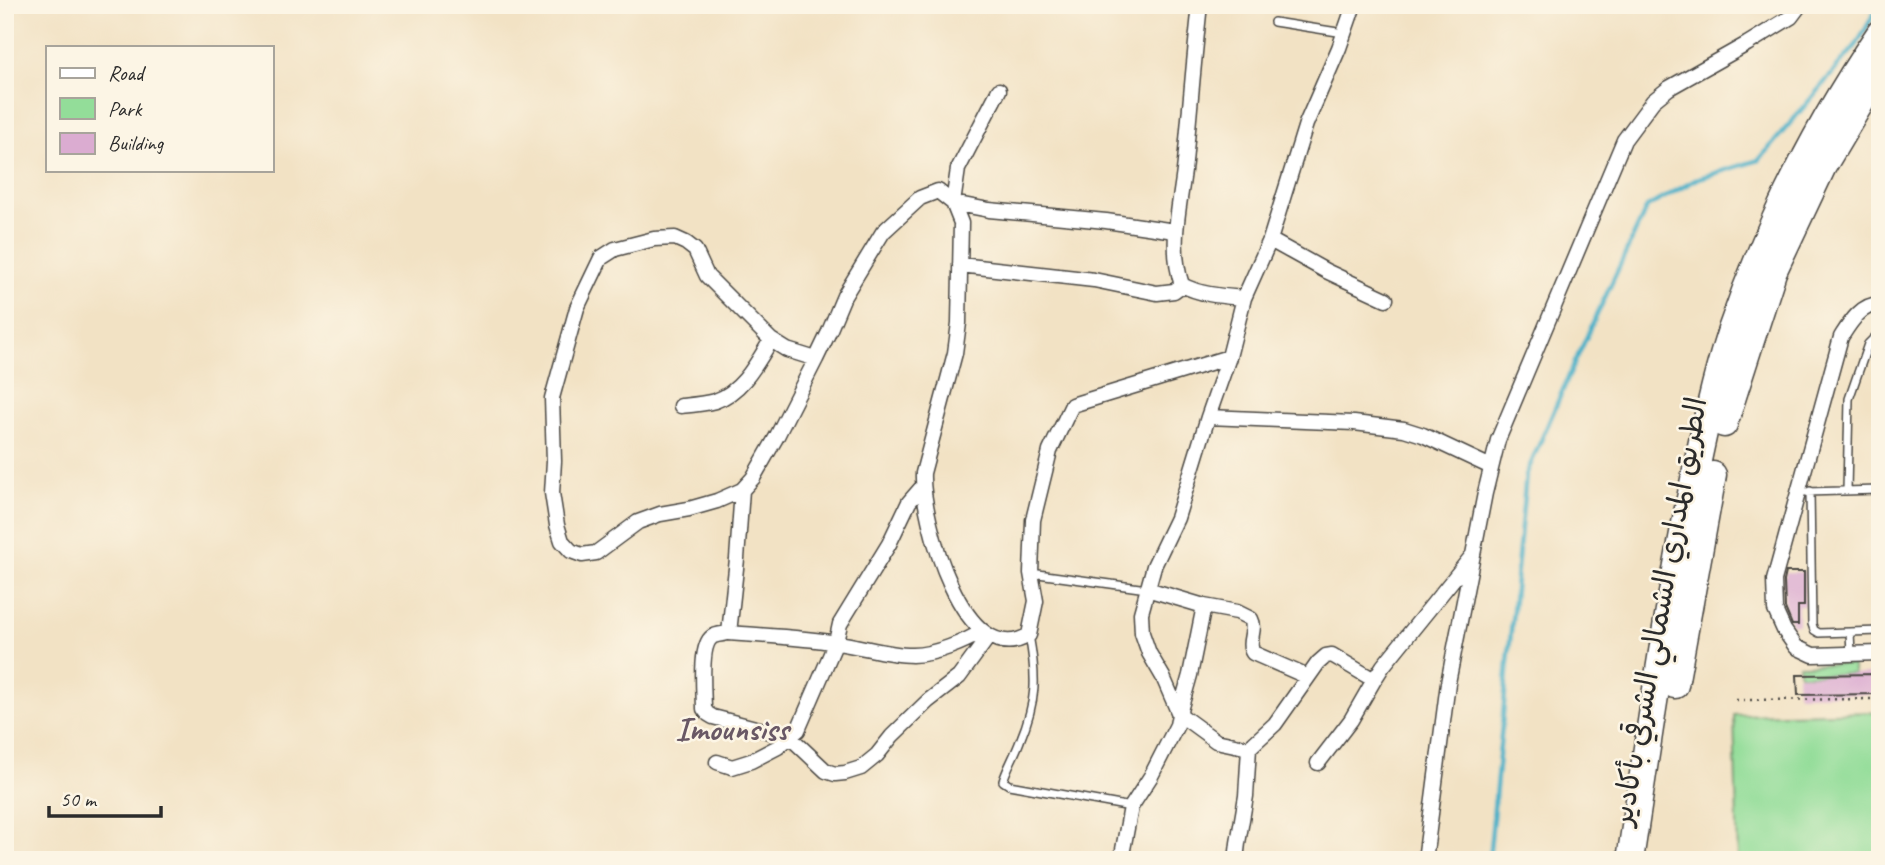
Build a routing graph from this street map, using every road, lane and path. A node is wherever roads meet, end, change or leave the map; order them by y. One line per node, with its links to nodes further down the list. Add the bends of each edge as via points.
1 (1200, 5): 10 (street)
2 (1354, 5): 5 (street)
3 (1800, 5): 23 (street, via 1791,17 1669,88 1653,101 1624,140 1498,440)
4 (1274, 22): 5 (lane)
5 (1344, 33): 11 (street, via 1306,124)
6 (1880, 33): 54 (highway, الطريق المداري الشمالي الشرقي بأكادير, via 1809,151 1778,213 1731,331 1675,570)
7 (1880, 71): 55 (highway, الطريق المداري الشمالي الشرقي بأكادير, via 1796,220 1773,272 1734,391 1720,440 1692,589)
8 (999, 90): 9 (street, via 958,169)
9 (953, 203): 10 (street); 12 (street, via 961,223); 20 (street, via 938,191 931,192 883,232 844,296)
10 (1175, 231): 13 (street, via 1176,267)
11 (1270, 240): 14 (street); 15 (street)
12 (960, 265): 13 (street, via 1094,280 1157,293); 24 (street, via 957,340)
13 (1182, 285): 14 (street, via 1203,293)
14 (1244, 298): 19 (street)
15 (1386, 299)
16 (1880, 304): 27 (street, via 1863,310 1841,337)
17 (1880, 336): 28 (lane, via 1868,344 1849,399)
18 (771, 340): 20 (street); 21 (street, via 737,388 716,401); 25 (street, via 707,276 695,250 686,243 675,238 654,239 615,249 601,258 577,308 552,398 552,493 562,541 571,551 596,553 638,522)
19 (1230, 357): 22 (street); 30 (street, via 1072,405 1050,452 1033,520)
20 (816, 359): 25 (street, via 777,436)
21 (681, 406)
22 (1208, 416): 23 (street, via 1404,429); 31 (street, via 1177,518)
23 (1491, 467): 29 (street)
24 (922, 487): 36 (street, via 944,572 974,623); 38 (street, via 849,607)
25 (742, 490): 35 (street)
26 (1880, 490): 28 (lane)
27 (1805, 491): 28 (lane); 34 (lane, via 1812,624 1819,633); 40 (street, via 1774,580 1775,610 1797,647 1813,655)
28 (1847, 491)
29 (1474, 554): 42 (street); 53 (street, via 1448,683)
30 (1031, 573): 31 (lane); 37 (street, via 1036,601)
31 (1147, 589): 32 (street); 45 (street, via 1142,633)
32 (1204, 606): 41 (street, via 1251,619 1253,653); 45 (street)
33 (1880, 631): 34 (lane)
34 (1850, 632): 40 (lane)
35 (729, 633): 38 (street); 46 (street, via 713,636 705,645 704,709 713,717)
36 (986, 633): 37 (street, via 1018,642); 38 (street, via 915,655); 46 (street, via 959,677 928,701 861,768 835,774 827,771)
37 (1029, 635): 50 (lane, via 1035,673 1031,708 1003,781)
38 (836, 642): 46 (street, via 802,723)
39 (1880, 653): 40 (street)
40 (1851, 654)
41 (1308, 677): 42 (street, via 1318,663 1332,655); 47 (street, via 1275,724)
42 (1374, 680): 49 (street)
43 (1880, 699): 44 (path)
44 (1736, 700)
45 (1179, 714): 47 (street, via 1216,741); 50 (street, via 1151,776)
46 (790, 737): 48 (street, via 751,761 732,767)
47 (1249, 748): 52 (street)
48 (717, 762)
49 (1318, 763)
50 (1131, 807): 51 (street)
51 (1121, 860)
52 (1236, 860)
53 (1425, 860)
54 (1630, 860)
55 (1648, 860)

